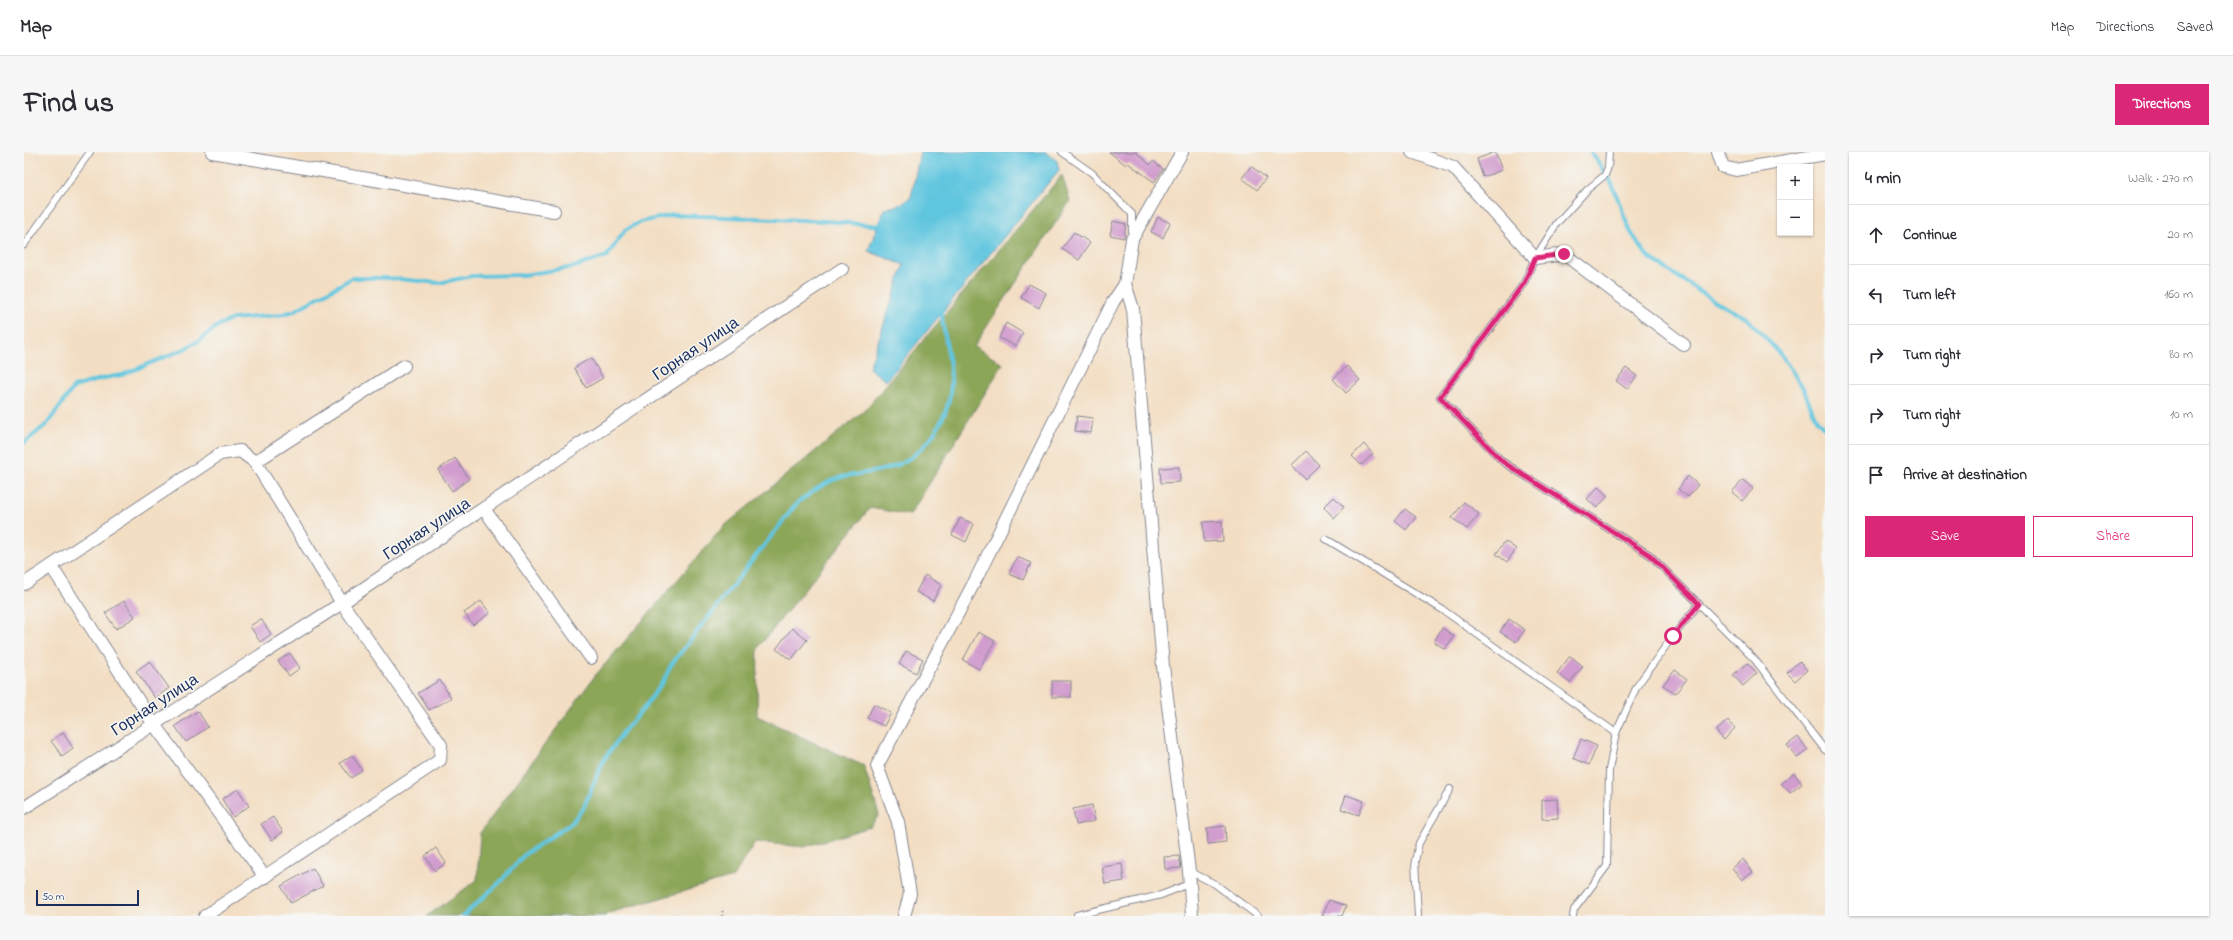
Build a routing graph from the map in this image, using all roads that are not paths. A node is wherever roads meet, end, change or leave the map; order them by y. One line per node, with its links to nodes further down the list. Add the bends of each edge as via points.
1 (90, 152): 11 (lane)
2 (212, 152): 9 (street)
3 (1062, 152): 10 (lane, via 1092,173 1132,214)
4 (1182, 152): 10 (street)
5 (1412, 152): 12 (street, via 1453,167)
6 (1609, 152): 12 (lane, via 1605,175 1557,222)
7 (1718, 152): 8 (street, via 1723,167 1736,170)
8 (1825, 154)
9 (554, 211)
10 (1132, 238): 14 (street)
11 (24, 245)
12 (1535, 258): 15 (street, via 1564,254); 23 (lane, via 1524,283 1440,397 1503,462 1650,555)
13 (842, 269): 18 (street, Горная улица)
14 (1125, 284): 30 (street, via 1133,309 1163,666); 35 (street, via 1113,302 976,579 877,766 898,822 910,894)
15 (1684, 345)
16 (404, 366): 17 (street)
17 (255, 462): 20 (street, via 240,451 220,454); 22 (street)
18 (484, 509): 22 (street, Горная улица); 24 (street)
19 (1326, 539): 26 (lane, via 1443,610)
20 (51, 566): 21 (street); 25 (street)
21 (24, 584)
22 (342, 603): 25 (street, Горная улица); 31 (street, via 441,745 440,760)
23 (1699, 604): 26 (lane, via 1637,686); 27 (lane, via 1755,660)
24 (591, 658)
25 (154, 723): 29 (street, Горная улица); 31 (street)
26 (1616, 733): 39 (lane, via 1609,770 1607,866 1574,910)
27 (1825, 750)
28 (1450, 789): 38 (lane, via 1418,843)
29 (24, 808)
30 (1189, 871): 32 (street); 37 (lane, via 1215,884)
31 (264, 877): 34 (street)
32 (1190, 884): 33 (lane, via 1161,895); 36 (street)
33 (1077, 915)
34 (205, 916)
35 (904, 916)
36 (1192, 916)
37 (1258, 916)
38 (1418, 916)
39 (1573, 916)

